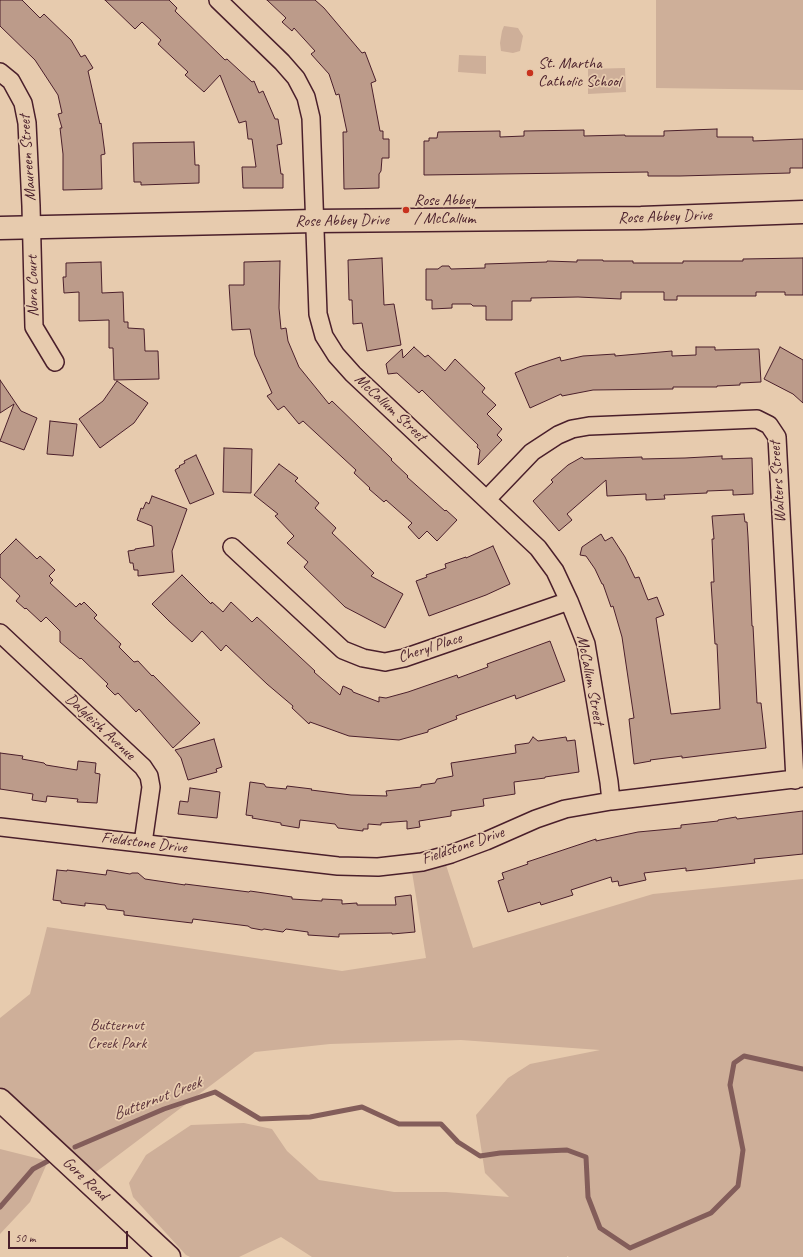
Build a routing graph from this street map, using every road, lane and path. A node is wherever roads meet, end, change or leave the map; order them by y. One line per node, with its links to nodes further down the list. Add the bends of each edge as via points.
1 (218, 0): 4 (street, McCallum Street, via 282,62 296,78 306,97 311,118)
2 (0, 72): 6 (street, Maureen Street, via 11,81 23,103 27,123)
3 (803, 212): 4 (street, Rose Abbey Drive, via 641,218)
4 (315, 222): 6 (street, Rose Abbey Drive); 8 (street, McCallum Street, via 318,314 324,336 353,374)
5 (0, 228): 6 (street, Rose Abbey Drive)
6 (32, 228): 7 (street, Nora Court, via 34,327)
7 (56, 362)
8 (487, 499): 10 (street, McCallum Street, via 538,548 555,571); 12 (street, Walters Street, via 532,452 572,429 589,426 757,419 769,425 777,437)
9 (232, 547): 10 (street, Cheryl Place, via 343,650 363,658 385,662 404,658)
10 (569, 601): 13 (street, McCallum Street, via 586,644)
11 (0, 633): 15 (street, Dalgleish Avenue, via 143,766 150,776 151,787)
12 (799, 779): 13 (street, Fieldstone Drive)
13 (611, 801): 15 (street, Fieldstone Drive, via 565,809 451,854 422,862 378,867 338,866)
14 (0, 826): 15 (street, Fieldstone Drive)
15 (143, 843)
16 (0, 1100): 17 (street, Gore Road)
17 (169, 1257)

